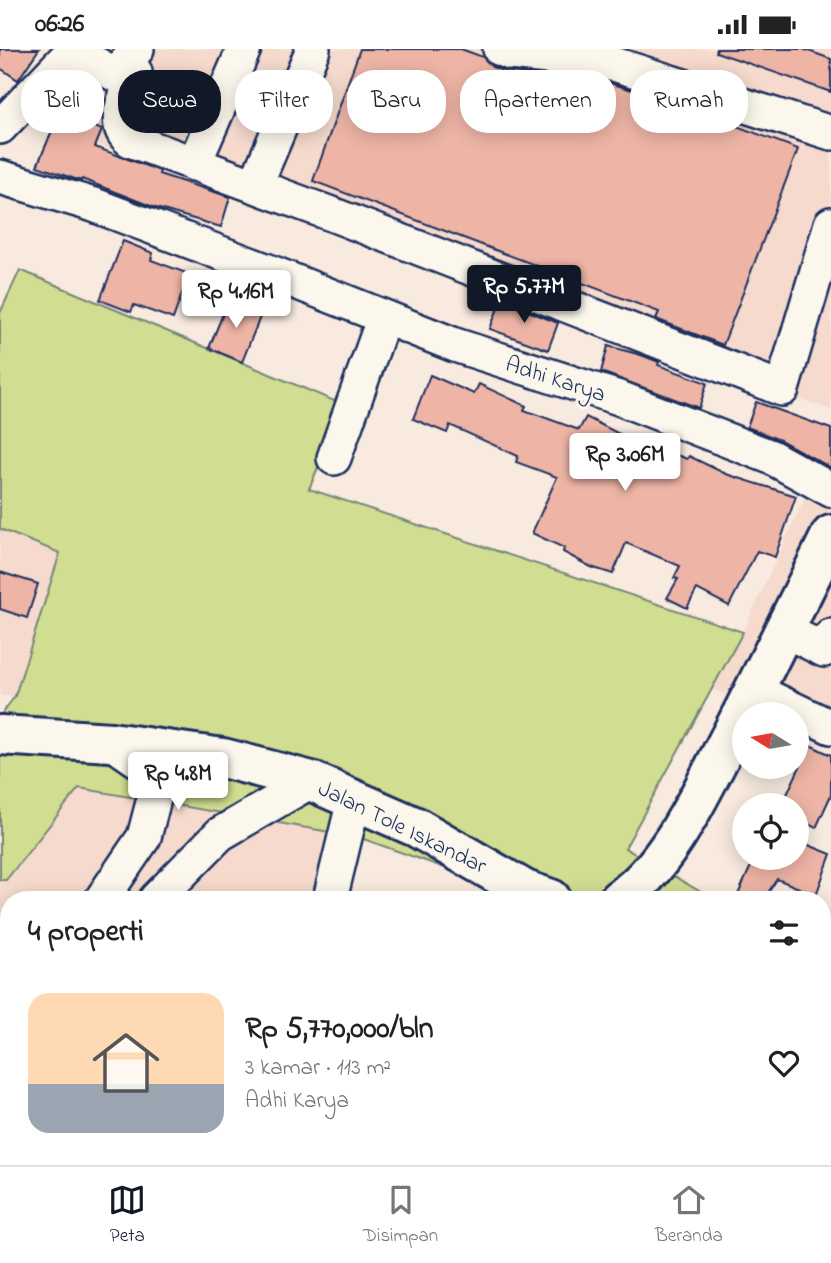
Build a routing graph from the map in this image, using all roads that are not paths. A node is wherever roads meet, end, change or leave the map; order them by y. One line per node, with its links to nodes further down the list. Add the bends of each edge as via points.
1 (244, 49): 7 (street)
2 (313, 49): 9 (street)
3 (500, 49): 6 (street, via 614,64)
4 (136, 61): 5 (street, via 116,75 78,54 67,57); 7 (street, via 120,117 121,130 130,140)
5 (0, 127)
6 (831, 133)
7 (194, 164): 9 (street)
8 (0, 177): 11 (street, Adhi Karya, via 106,210)
9 (255, 186): 10 (street, via 782,389)
10 (831, 224)
11 (384, 317): 12 (street); 13 (street, Adhi Karya, via 619,398 771,457)
12 (334, 459)
13 (831, 490)
14 (831, 535): 15 (main road)
15 (784, 630): 16 (street, via 824,650); 17 (main road)
16 (831, 636)
17 (754, 690): 18 (street); 27 (main road, via 674,839)
18 (831, 727)
19 (0, 734): 20 (main road, Jalan Tole Iskandar)
20 (111, 741): 21 (main road, Jalan Tole Iskandar, via 223,758); 23 (street, via 149,768 155,795 144,837)
21 (311, 781): 22 (main road, Jalan Tole Iskandar); 24 (street, via 220,834)
22 (354, 800): 25 (street); 26 (main road, Jalan Tole Iskandar, via 416,827)
23 (110, 888)
24 (162, 891)
25 (332, 891)
26 (529, 891)
27 (632, 891)

